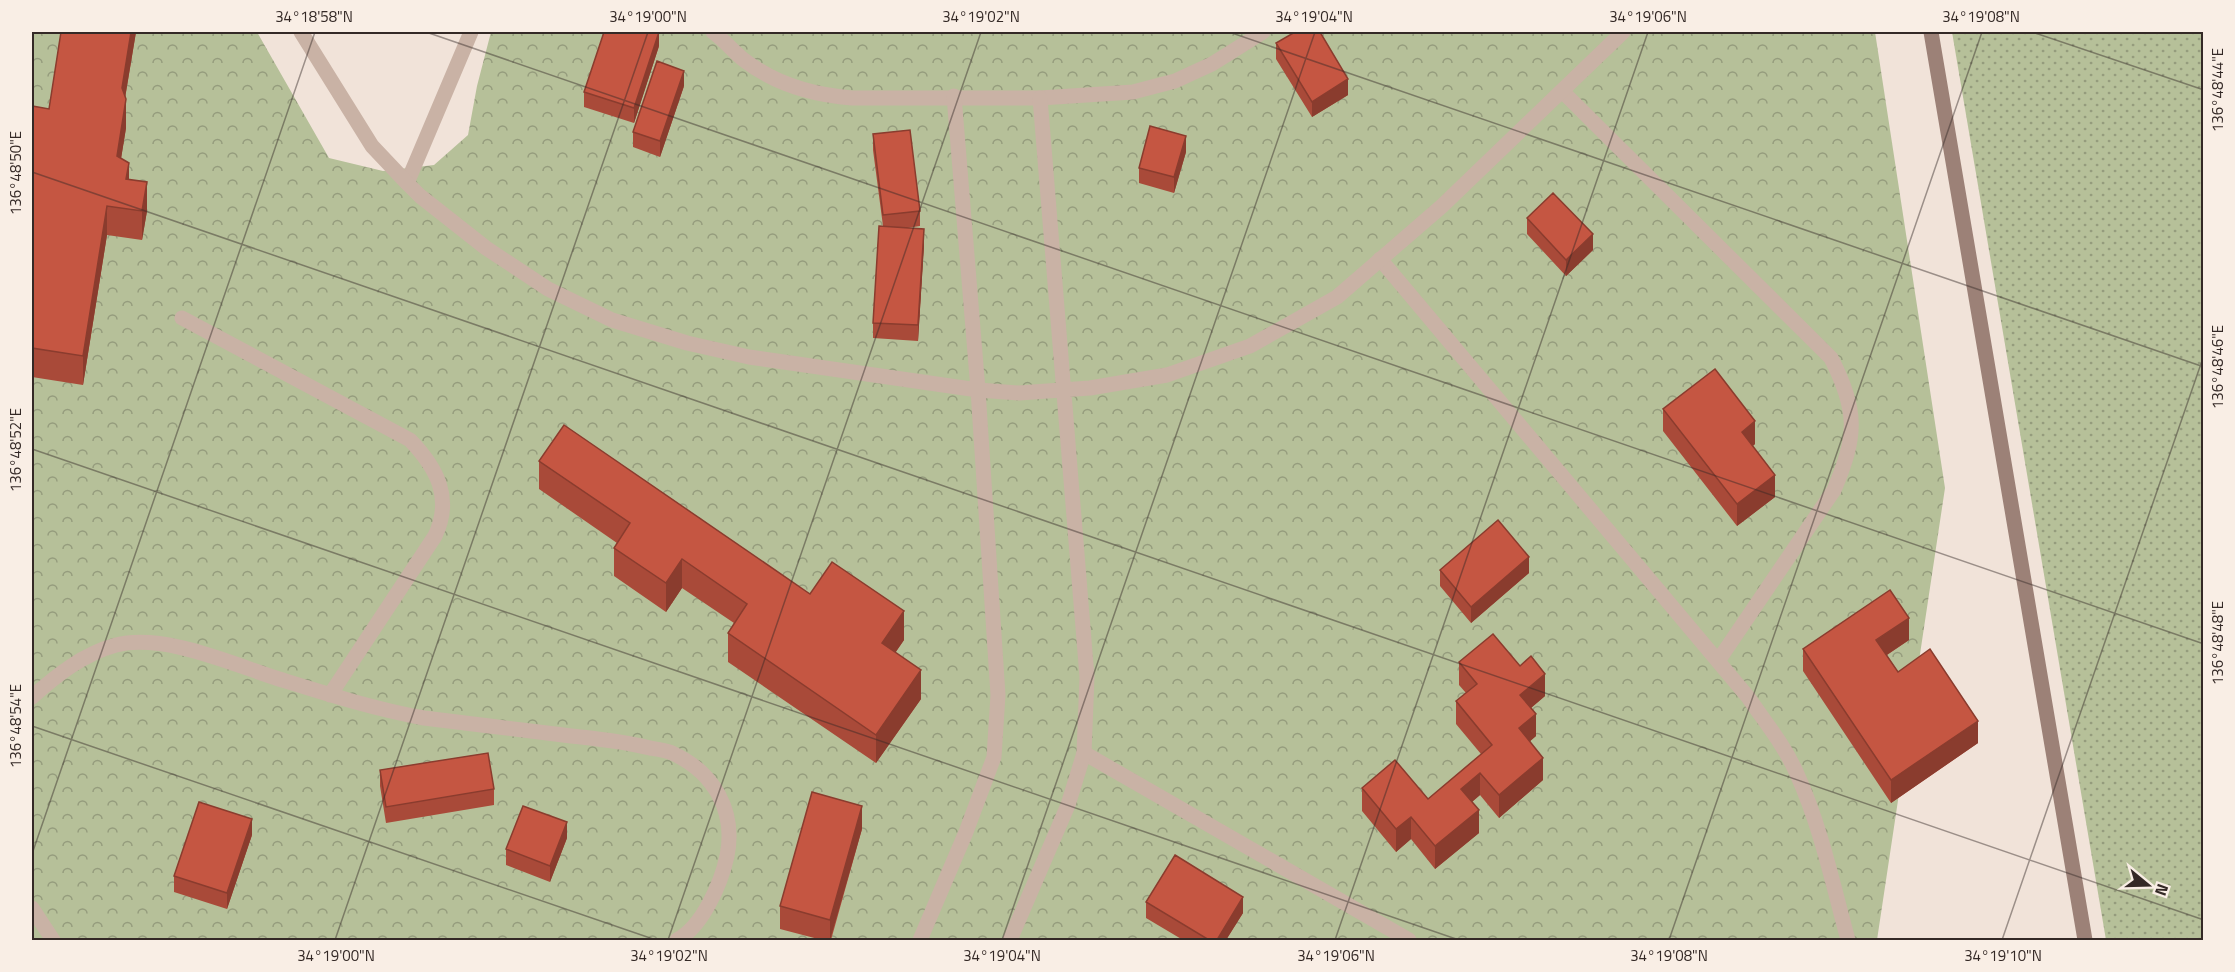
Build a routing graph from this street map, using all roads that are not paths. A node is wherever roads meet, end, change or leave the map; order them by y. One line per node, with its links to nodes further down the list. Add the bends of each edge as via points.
1 (301, 32): 10 (street, via 372,146)
2 (471, 32): 10 (street)
3 (713, 32): 8 (street, via 767,76 822,96)
4 (1263, 32): 9 (street, via 1212,64 1175,81 1133,92)
5 (1623, 32): 7 (street)
6 (1930, 32): 26 (street)
7 (1562, 91): 11 (street, via 1442,206); 15 (street, via 1832,358 1852,412 1846,462 1834,490)
8 (954, 96): 9 (street); 13 (street)
9 (1040, 98): 14 (street)
10 (407, 183): 13 (street, via 486,248 548,289 612,320 749,357)
11 (1380, 259): 14 (street, via 1337,297 1250,346 1167,375); 15 (street)
12 (182, 318): 16 (street, via 411,440 433,467 439,482 442,506 435,536)
13 (978, 390): 14 (street); 22 (street, via 998,696 994,757)
14 (1063, 390): 18 (street, via 1087,677)
15 (1718, 661): 25 (street, via 1777,737 1797,772)
16 (330, 695): 17 (street, via 172,645 145,642 89,654); 21 (street, via 424,718 629,743 672,753 702,772 717,788 726,810 729,847 711,901 695,924)
17 (32, 697)
18 (1084, 753): 23 (street, via 1068,805); 24 (street)
19 (32, 908): 20 (street)
20 (53, 940)
21 (676, 940)
22 (920, 940)
23 (1010, 940)
24 (1409, 940)
25 (1848, 940)
26 (2085, 940)

